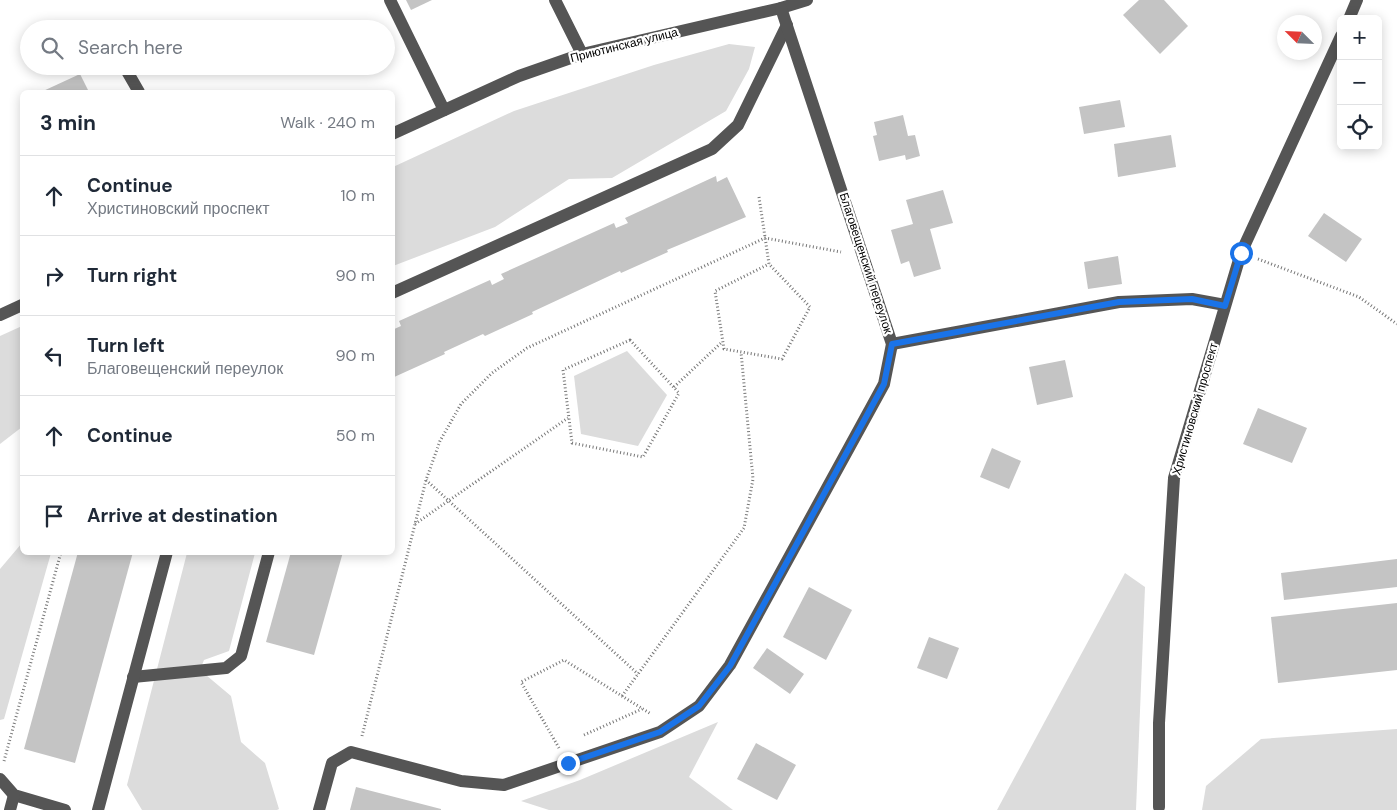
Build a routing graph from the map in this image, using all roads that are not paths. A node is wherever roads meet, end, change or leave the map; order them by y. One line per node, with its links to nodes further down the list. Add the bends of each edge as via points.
1 (390, 0): 12 (street)
2 (555, 0): 9 (street)
3 (807, 0): 5 (street, Приютинская улица)
4 (1358, 0): 6 (street)
5 (781, 8): 7 (street, Благовещенский переулок); 9 (street, Приютинская улица)
6 (1351, 15)
7 (787, 25): 14 (street, via 738,125 712,149); 18 (street, Благовещенский переулок)
8 (1337, 45): 16 (street, Христиновский проспект, via 1241,253)
9 (582, 54): 12 (street, Приютинская улица, via 519,76)
10 (129, 75): 11 (street)
11 (138, 90)
12 (444, 110): 13 (street, Приютинская улица)
13 (395, 133)
14 (395, 292)
15 (20, 306): 17 (street)
16 (1225, 306): 18 (street, via 1192,299 1119,302); 24 (street, Христиновский проспект, via 1174,478 1160,723)
17 (0, 315)
18 (892, 344): 28 (street, Благовещенский переулок, via 884,384 730,666 699,706 660,732 504,785 461,781 351,752 332,763)
19 (166, 555): 21 (street)
20 (268, 555): 21 (street, via 241,656 226,668)
21 (133, 677): 27 (street)
22 (0, 779): 23 (street)
23 (14, 795): 25 (street); 26 (street)
24 (1159, 807)
25 (10, 810)
26 (65, 810)
27 (98, 810)
28 (319, 810)

